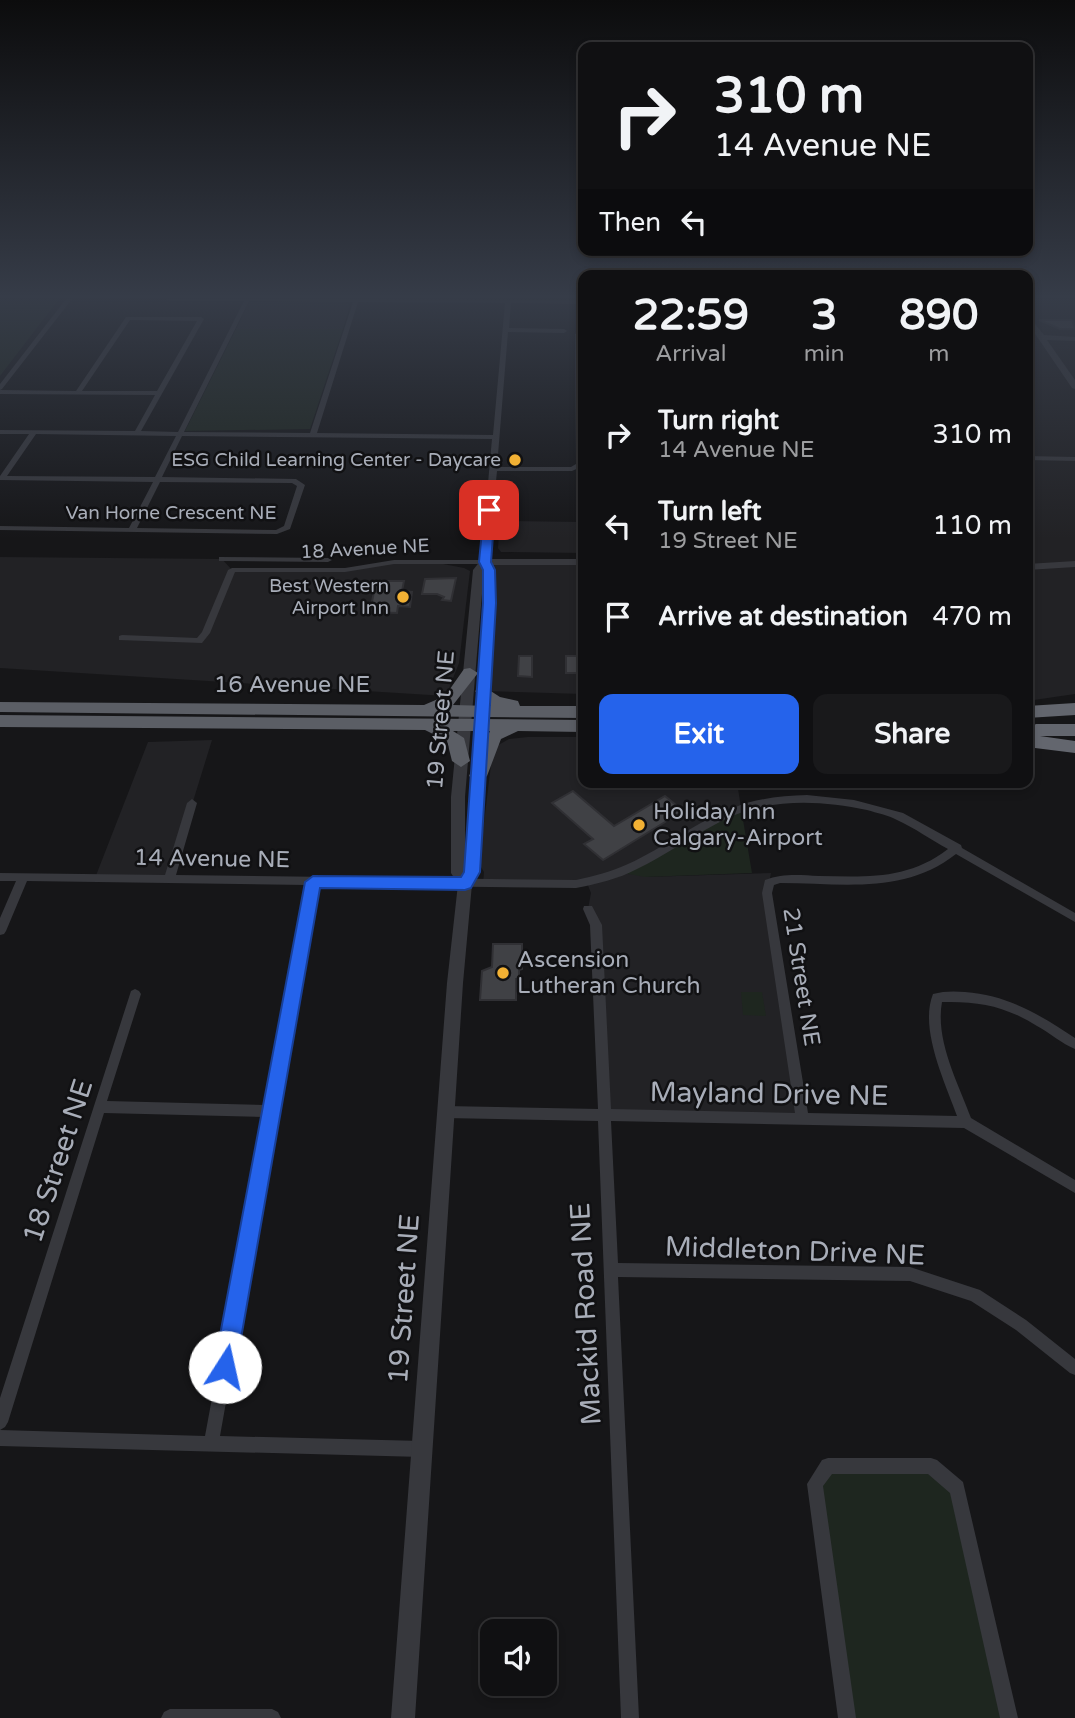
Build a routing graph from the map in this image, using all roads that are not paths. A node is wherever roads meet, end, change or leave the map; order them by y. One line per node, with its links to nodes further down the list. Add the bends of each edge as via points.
1 (87, 379): 7 (street)
2 (167, 379): 8 (street)
3 (208, 379): 12 (street)
4 (331, 379): 13 (street)
5 (501, 379): 14 (street, 19 Street NE)
6 (0, 390): 7 (street)
7 (78, 392): 8 (street)
8 (159, 393): 11 (street)
9 (0, 432): 10 (street)
10 (34, 432): 11 (street); 19 (street)
11 (137, 433): 12 (street)
12 (181, 433): 13 (street); 20 (street)
13 (313, 435): 14 (street)
14 (496, 437): 18 (street, 19 Street NE)
15 (1033, 458): 16 (street)
16 (1075, 459)
17 (578, 468): 18 (street)
18 (493, 469): 25 (street, 19 Street NE)
19 (1, 478): 20 (street, Van Horne Crescent NE)
20 (157, 480): 22 (street); 22 (street, Van Horne Crescent NE, via 293,481 301,485 287,527 281,531)
21 (0, 528): 22 (street, Van Horne Crescent NE)
22 (132, 530)
23 (222, 559): 24 (street, 18 Avenue NE)
24 (328, 560)
25 (485, 562): 26 (street, 18 Avenue NE); 29 (street, 18 Avenue NE, via 394,562 345,570 232,570 199,641); 30 (street, 19 Street NE, via 478,570); 31 (street, 19 Street NE, via 489,603)
26 (578, 562)
27 (1075, 564): 28 (street)
28 (1033, 567)
29 (122, 638)
30 (470, 673): 37 (highway, via 451,700); 38 (street, 19 Street NE)
31 (483, 691): 33 (highway, via 503,704); 38 (street, 19 Street NE)
32 (0, 706): 37 (highway, 16 Avenue NE)
33 (578, 706)
34 (1075, 709): 36 (highway)
35 (578, 712): 38 (highway, 16 Avenue NE)
36 (1033, 712)
37 (421, 717): 38 (highway, 16 Avenue NE); 41 (highway, 16 Avenue NE); 48 (highway, via 455,738)
38 (473, 718): 42 (highway, 16 Avenue NE); 48 (street, 19 Street NE); 49 (street, 19 Street NE)
39 (1033, 719): 40 (highway)
40 (1075, 719)
41 (0, 721)
42 (514, 726): 43 (highway, 16 Avenue NE); 49 (highway, via 494,736)
43 (578, 726)
44 (1033, 730): 45 (highway)
45 (1075, 730)
46 (1033, 742): 47 (highway)
47 (1075, 747)
48 (461, 761): 56 (street, 19 Street NE, via 458,873)
49 (478, 776): 56 (street, 19 Street NE, via 472,872)
50 (192, 803): 54 (street)
51 (957, 848): 56 (street, 14 Avenue NE, via 899,816 840,800 799,799 759,803 728,813 648,861 605,879 566,884); 58 (street, 14 Avenue NE); 66 (street, 21 Street NE, via 923,873 901,879 769,883 770,920)
52 (0, 877): 53 (street, 14 Avenue NE)
53 (23, 878): 54 (street, 14 Avenue NE); 59 (street)
54 (169, 879): 55 (street, 14 Avenue NE)
55 (313, 882): 56 (street, 14 Avenue NE); 63 (street)
56 (465, 884): 64 (street, 19 Street NE)
57 (587, 909): 65 (street, Mackid Road NE, via 596,925)
58 (1075, 918)
59 (0, 931)
60 (135, 994): 62 (street, 18 Street NE)
61 (1075, 1044): 67 (street, via 998,999 937,997 933,1009 939,1037)
62 (101, 1107): 63 (street); 71 (street, 18 Street NE)
63 (271, 1111): 73 (street)
64 (445, 1112): 65 (street, Mayland Drive NE); 74 (street, 19 Street NE)
65 (603, 1116): 66 (street, Mayland Drive NE); 69 (street, Mackid Road NE)
66 (802, 1118): 67 (street, Mayland Drive NE)
67 (966, 1122): 68 (street, Mayland Drive NE)
68 (1075, 1187)
69 (612, 1270): 70 (street, Middleton Drive NE, via 909,1274 975,1295); 78 (street, Mackid Road NE)
70 (1075, 1368)
71 (0, 1422)
72 (0, 1438): 73 (street)
73 (211, 1444): 74 (street)
74 (422, 1449): 77 (street, 19 Street NE)
75 (170, 1718): 76 (street)
76 (272, 1718)
77 (403, 1718)
78 (630, 1718)
79 (847, 1718): 80 (street, via 815,1485 828,1466 931,1466 957,1488)
80 (1009, 1718)

